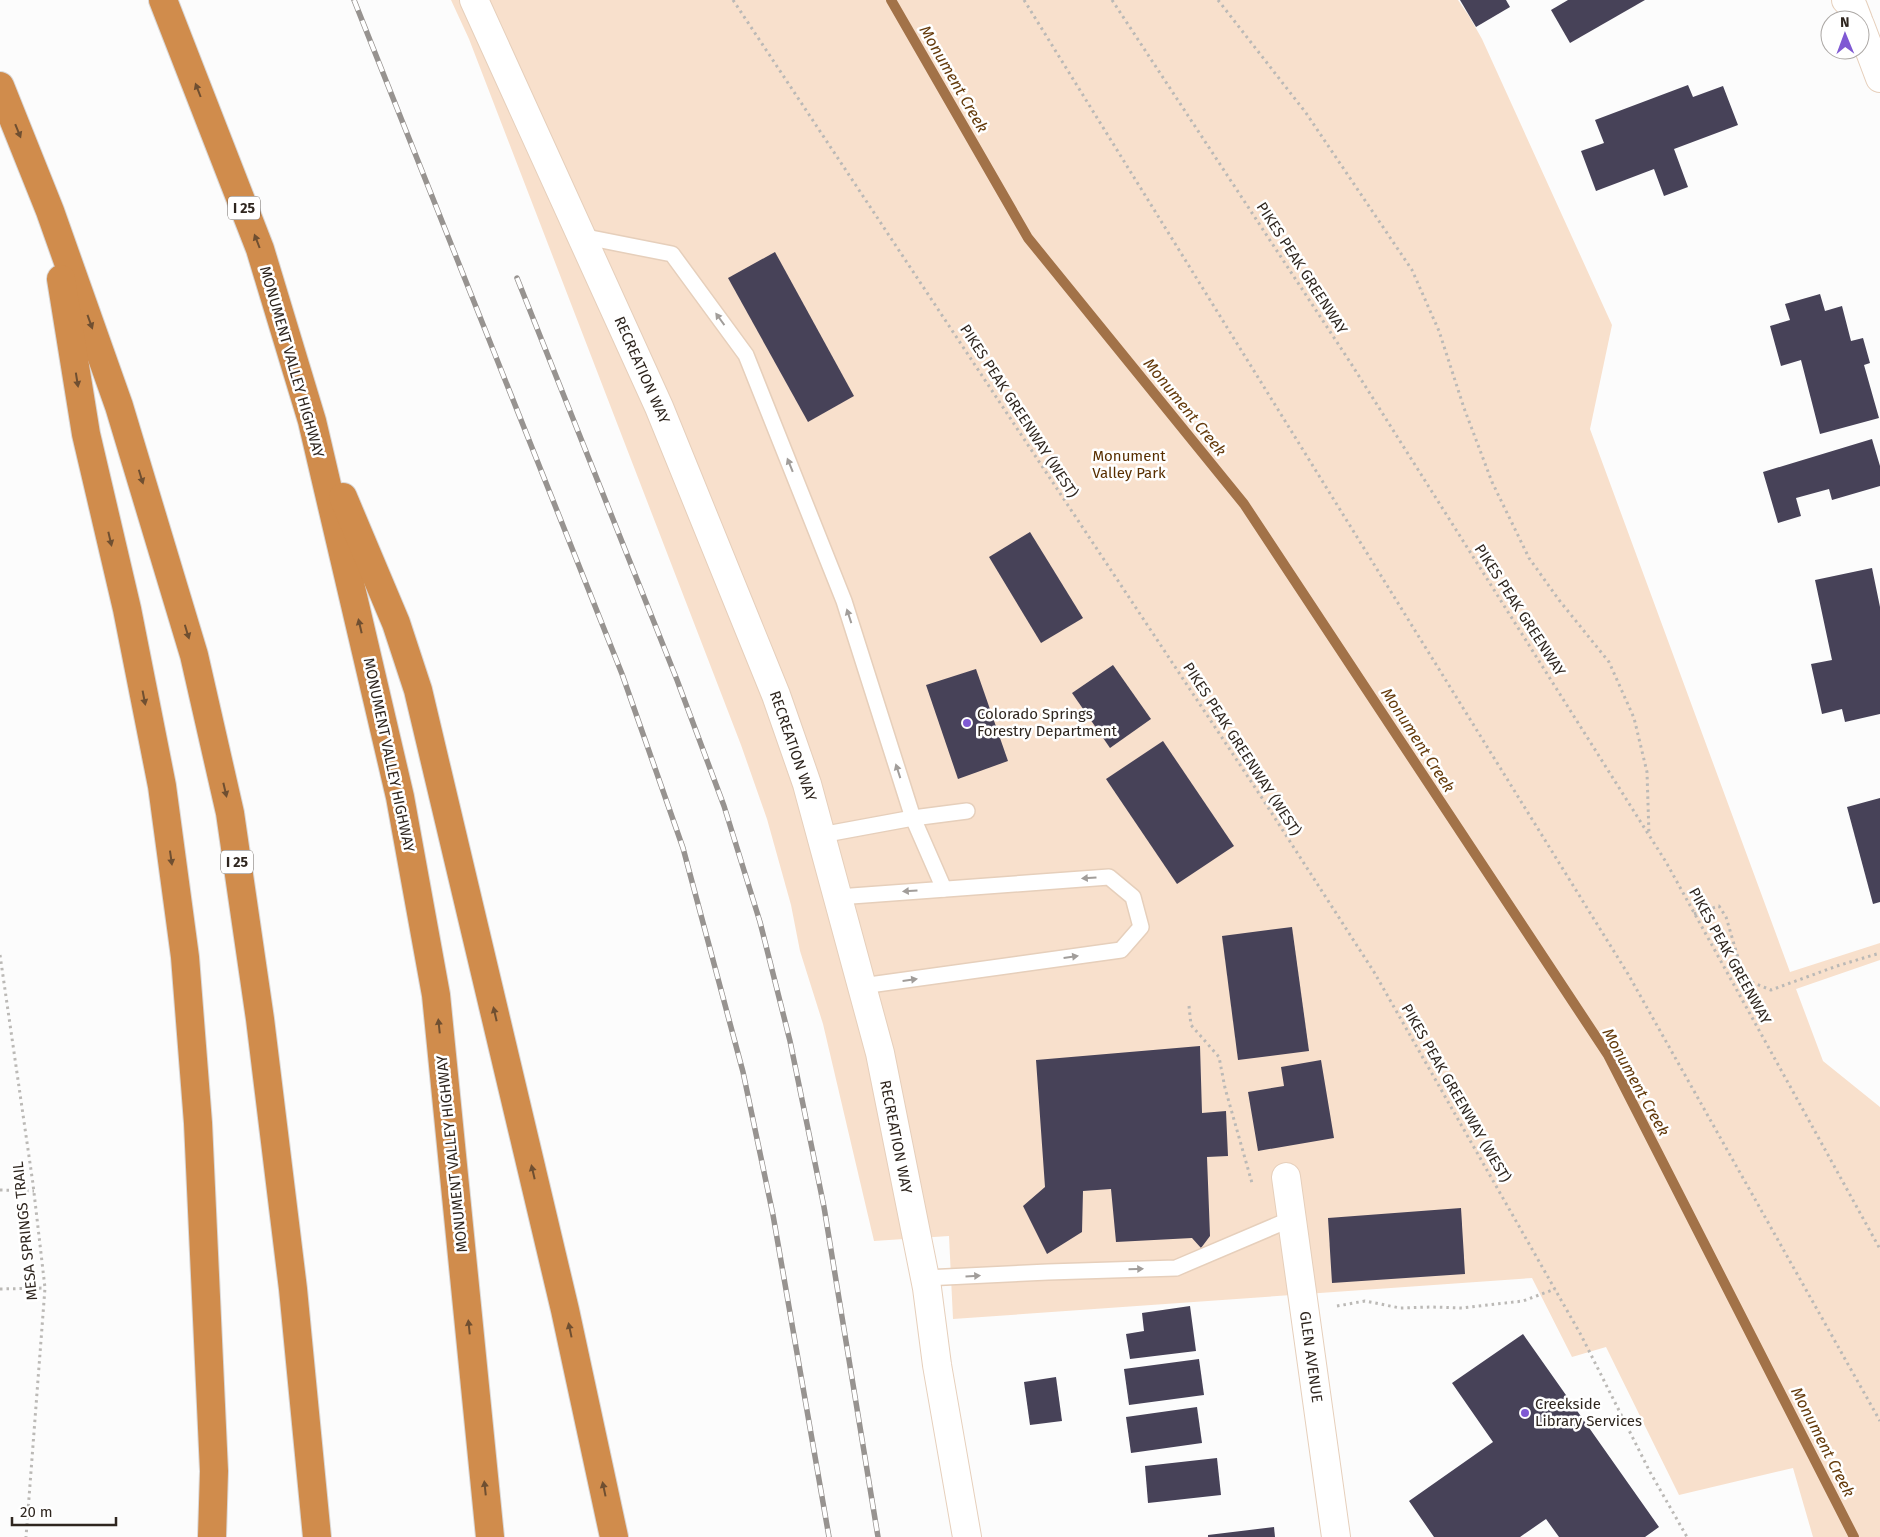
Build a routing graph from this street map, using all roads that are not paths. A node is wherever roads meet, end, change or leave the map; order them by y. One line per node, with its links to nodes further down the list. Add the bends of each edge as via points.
1 (163, 0): 8 (highway, MONUMENT VALLEY HIGHWAY / I 25, one-way to 1, via 260,249)
2 (474, 0): 7 (street, RECREATION WAY)
3 (1870, 52): 4 (street)
4 (1880, 78)
5 (0, 86): 6 (highway, I 25, one-way to 6)
6 (50, 211): 18 (highway, one-way to 18, via 86,434 127,610 162,786 185,957 198,1133 214,1471); 19 (highway, I 25, one-way to 19, via 134,454 194,655 230,813 260,1019 292,1280)
7 (581, 236): 10 (lane, one-way to 7, via 844,601 746,355 672,254); 11 (street, RECREATION WAY, via 659,407 776,696)
8 (312, 422): 20 (highway, MONUMENT VALLEY HIGHWAY / I 25, one-way to 8, via 436,995 400,797); 21 (highway, one-way to 8, via 563,1300 418,690 396,623)
9 (967, 811): 10 (lane)
10 (913, 818): 11 (lane); 12 (lane)
11 (821, 835): 13 (street, RECREATION WAY)
12 (944, 889): 13 (lane, one-way to 13); 14 (lane, one-way to 12, via 1121,950 1141,926 1133,897 1109,877)
13 (838, 896): 14 (street, RECREATION WAY)
14 (862, 986): 17 (street, RECREATION WAY, via 880,1053)
15 (1286, 1177): 16 (street, GLEN AVENUE)
16 (1291, 1219): 17 (lane, one-way to 16, via 1176,1268); 23 (street, GLEN AVENUE)
17 (925, 1278): 22 (street, RECREATION WAY)
18 (212, 1537)
19 (317, 1537)
20 (490, 1537)
21 (614, 1537)
22 (967, 1537)
23 (1336, 1537)

